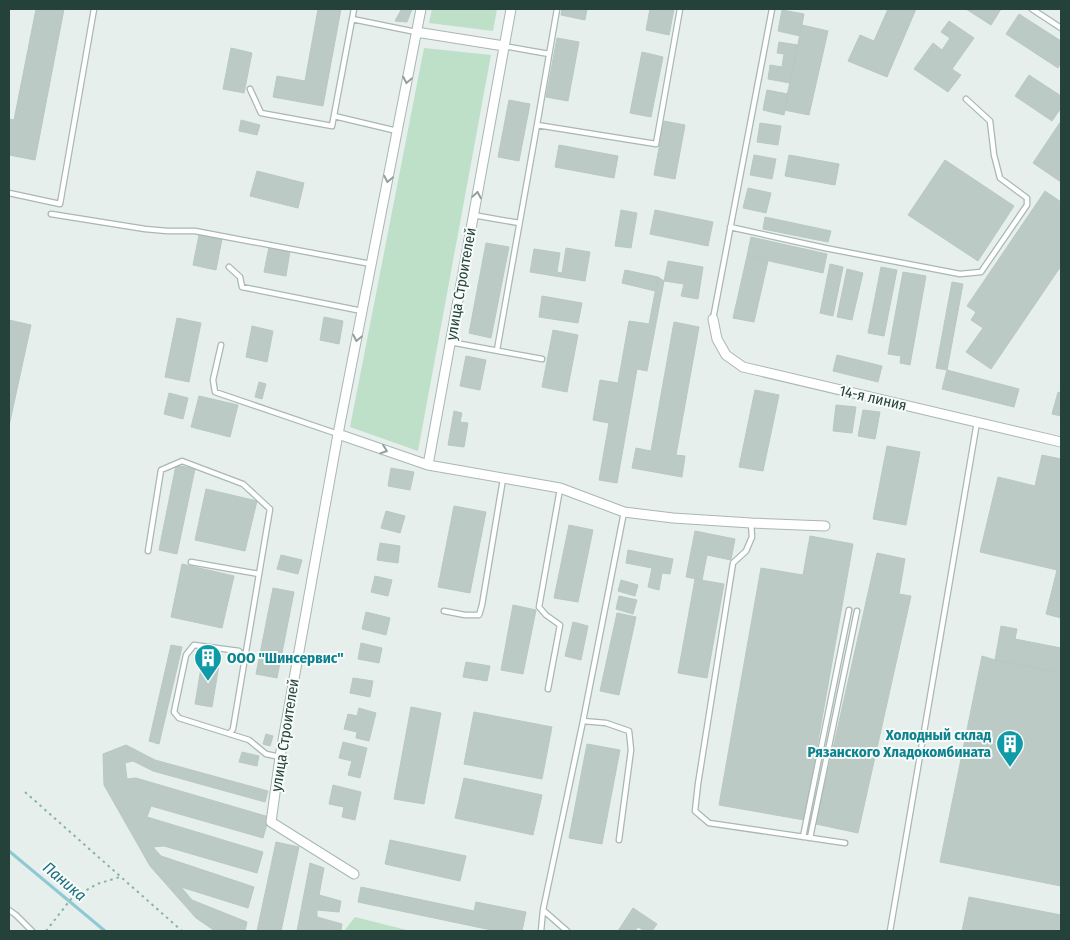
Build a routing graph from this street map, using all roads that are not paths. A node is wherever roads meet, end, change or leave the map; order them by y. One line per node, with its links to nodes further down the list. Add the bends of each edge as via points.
1 (94, 9): 19 (lane, via 60,204)
2 (354, 9): 9 (lane)
3 (421, 9): 11 (street)
4 (511, 9): 12 (street, улица Строителей)
5 (558, 9): 13 (lane)
6 (680, 9): 17 (lane, via 656,144)
7 (772, 9): 23 (lane)
8 (1032, 9): 10 (lane)
9 (352, 20): 11 (lane); 16 (lane)
10 (1061, 28)
11 (416, 32): 12 (street); 18 (street, улица Строителей, one-way to 18)
12 (504, 46): 13 (lane); 21 (street, улица Строителей, one-way to 12)
13 (549, 54): 17 (lane)
14 (250, 89): 16 (lane, via 261,112 332,126)
15 (966, 100): 23 (lane, via 990,120 1000,178 1026,198 1027,205 981,272 960,274)
16 (334, 116): 18 (lane)
17 (537, 125): 22 (lane)
18 (397, 131): 24 (street, улица Строителей, one-way to 24)
19 (9, 193)
20 (51, 214): 24 (lane, via 145,229 195,231)
21 (473, 215): 22 (lane); 28 (street, улица Строителей)
22 (520, 223): 30 (lane)
23 (730, 227): 27 (lane)
24 (371, 264): 26 (street, улица Строителей)
25 (229, 267): 26 (lane, via 240,277 242,287)
26 (362, 311): 33 (street, улица Строителей, one-way to 33)
27 (713, 319): 32 (street, 14-я линия, via 716,339 726,355 743,367)
28 (450, 342): 30 (lane); 35 (street, улица Строителей)
29 (220, 345): 33 (lane, via 215,392)
30 (497, 350): 31 (lane)
31 (542, 359)
32 (976, 422): 34 (street, 14-я линия); 62 (lane)
33 (338, 434): 35 (street, one-way to 35); 51 (street, улица Строителей)
34 (1061, 442)
35 (428, 465): 36 (street)
36 (503, 479): 37 (street); 44 (lane, via 479,615)
37 (560, 488): 38 (street); 48 (lane, via 538,607 560,626)
38 (624, 512): 39 (street); 49 (lane)
39 (751, 523): 40 (street); 52 (lane, via 752,537 746,551 733,563 695,811 709,823)
40 (825, 526)
41 (148, 551): 43 (lane, via 161,470 182,461 243,484 270,509)
42 (191, 562): 43 (lane)
43 (259, 574): 47 (lane)
44 (444, 610)
45 (849, 610): 52 (lane)
46 (857, 612): 53 (lane)
47 (244, 660): 50 (lane); 50 (lane, via 239,651 194,645 186,655 174,712 179,718)
48 (548, 689)
49 (583, 721): 54 (lane, via 606,723 628,731 631,750); 58 (lane)
50 (230, 733): 51 (lane, via 249,740 266,754)
51 (280, 757): 56 (street, улица Строителей, via 271,822)
52 (803, 837): 53 (lane)
53 (810, 838): 55 (lane)
54 (619, 840)
55 (845, 843)
56 (354, 874)
57 (9, 910): 59 (lane)
58 (543, 910): 60 (lane); 61 (lane)
59 (32, 931)
60 (541, 931)
61 (567, 931)
62 (890, 931)

